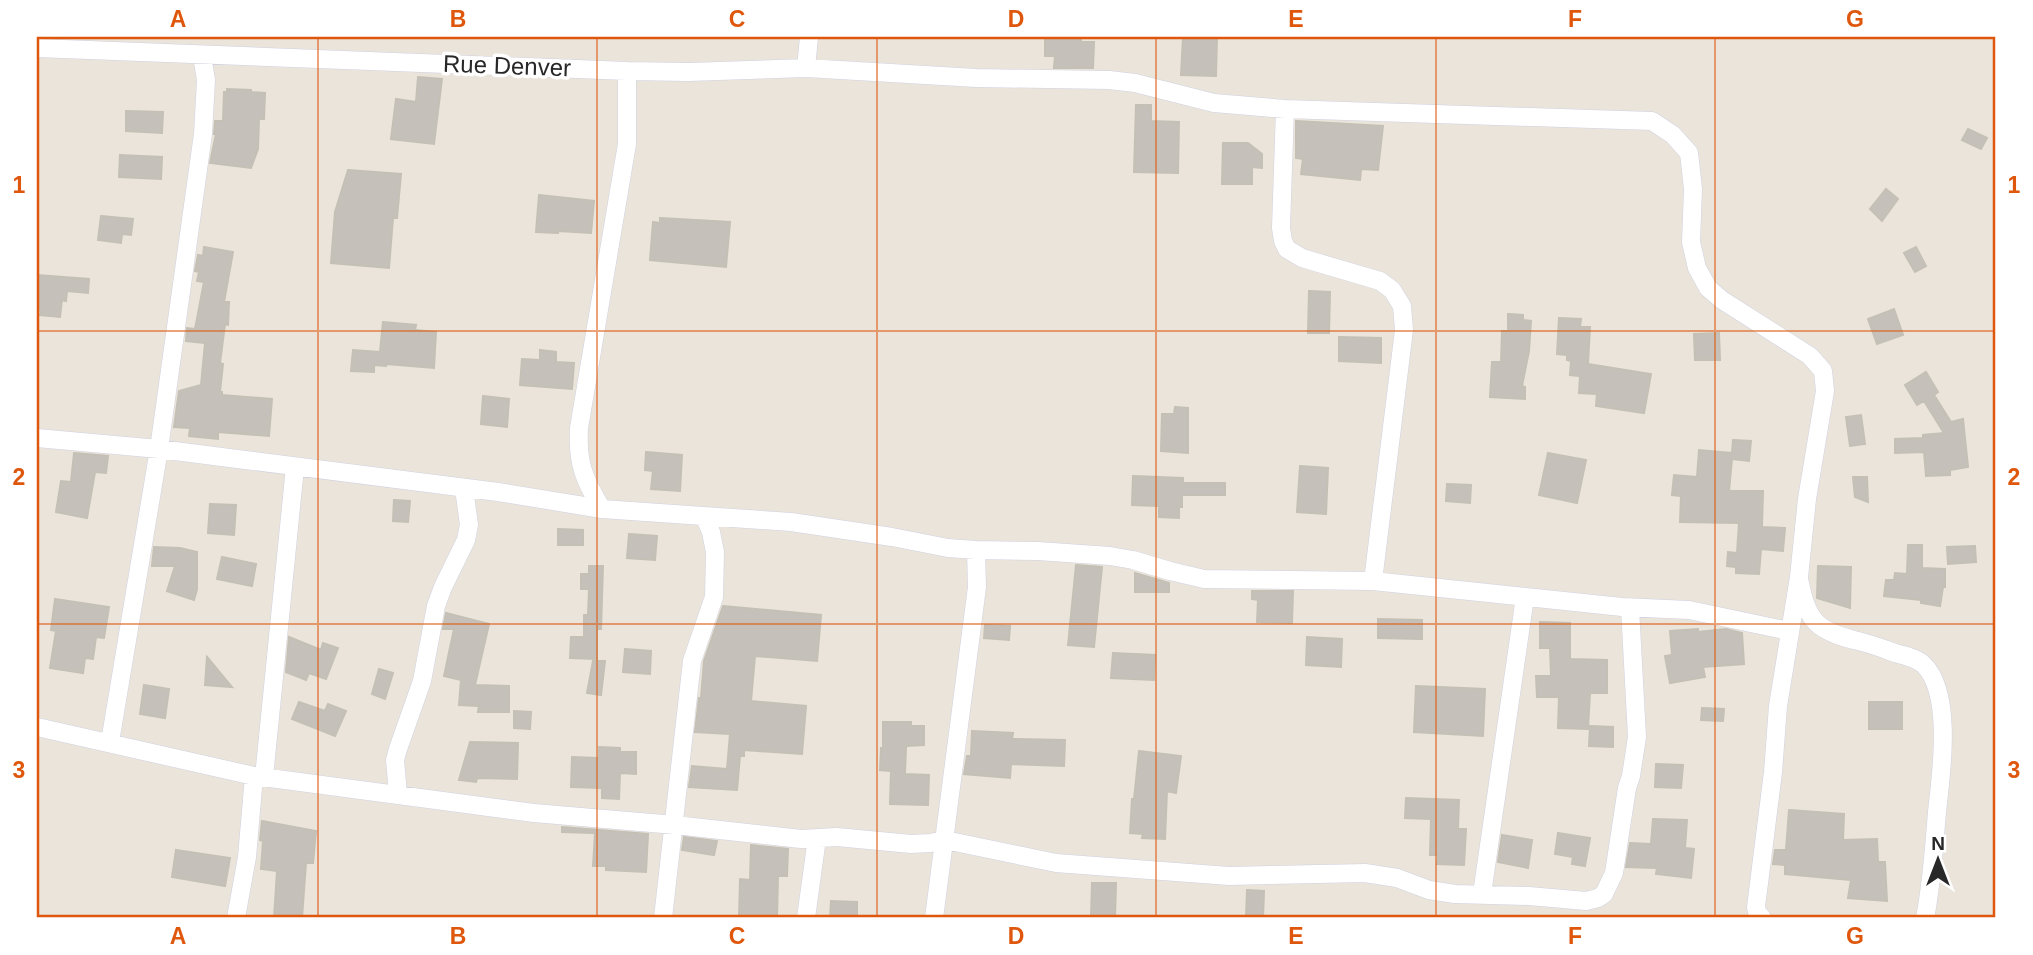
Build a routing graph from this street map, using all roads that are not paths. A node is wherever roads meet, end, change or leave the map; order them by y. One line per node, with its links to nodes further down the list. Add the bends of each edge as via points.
1 (809, 37): 4 (street)
2 (37, 48): 3 (street, Rue Denver)
3 (202, 56): 5 (street, Rue Denver); 8 (street, via 206,80 203,134)
4 (806, 68): 5 (street, Rue Denver); 6 (street, Rue Denver, via 1110,80 1214,103)
5 (627, 71): 11 (street, via 627,145 579,428 582,471)
6 (1285, 109): 14 (street, Rue Denver, via 1652,121 1674,135 1689,153 1691,242 1708,288 1810,356 1823,371 1825,391); 15 (street, via 1281,228 1287,249 1302,258 1380,281 1402,306 1404,330)
7 (37, 438): 8 (street)
8 (159, 449): 9 (street); 20 (street)
9 (295, 467): 10 (street); 21 (street)
10 (464, 488): 11 (street); 22 (street, via 469,525 466,540 436,606 422,681 395,760)
11 (602, 509): 12 (street)
12 (704, 516): 13 (street, via 791,522); 23 (street, via 715,552 714,597 692,660)
13 (976, 550): 15 (street, via 1111,556 1204,579); 25 (street, via 977,587)
14 (1799, 577): 18 (street); 32 (street, via 1803,600 1820,627 1916,659 1935,683 1944,737)
15 (1373, 581): 16 (street)
16 (1525, 597): 17 (street); 26 (street)
17 (1630, 608): 18 (street, via 1689,610); 26 (street, via 1636,751 1609,887 1598,898 1586,901)
18 (1789, 631): 31 (street, via 1756,907)
19 (37, 727): 20 (street)
20 (110, 742): 21 (street)
21 (259, 776): 22 (street); 27 (street)
22 (398, 794): 23 (street, via 534,813)
23 (675, 825): 24 (street); 28 (street)
24 (817, 838): 25 (street, via 911,844); 29 (street)
25 (945, 840): 26 (street, via 1056,863 1229,876 1365,873 1429,890); 30 (street)
26 (1482, 894)
27 (236, 918)
28 (663, 918)
29 (806, 918)
30 (933, 918)
31 (1762, 918)
32 (1925, 918)

